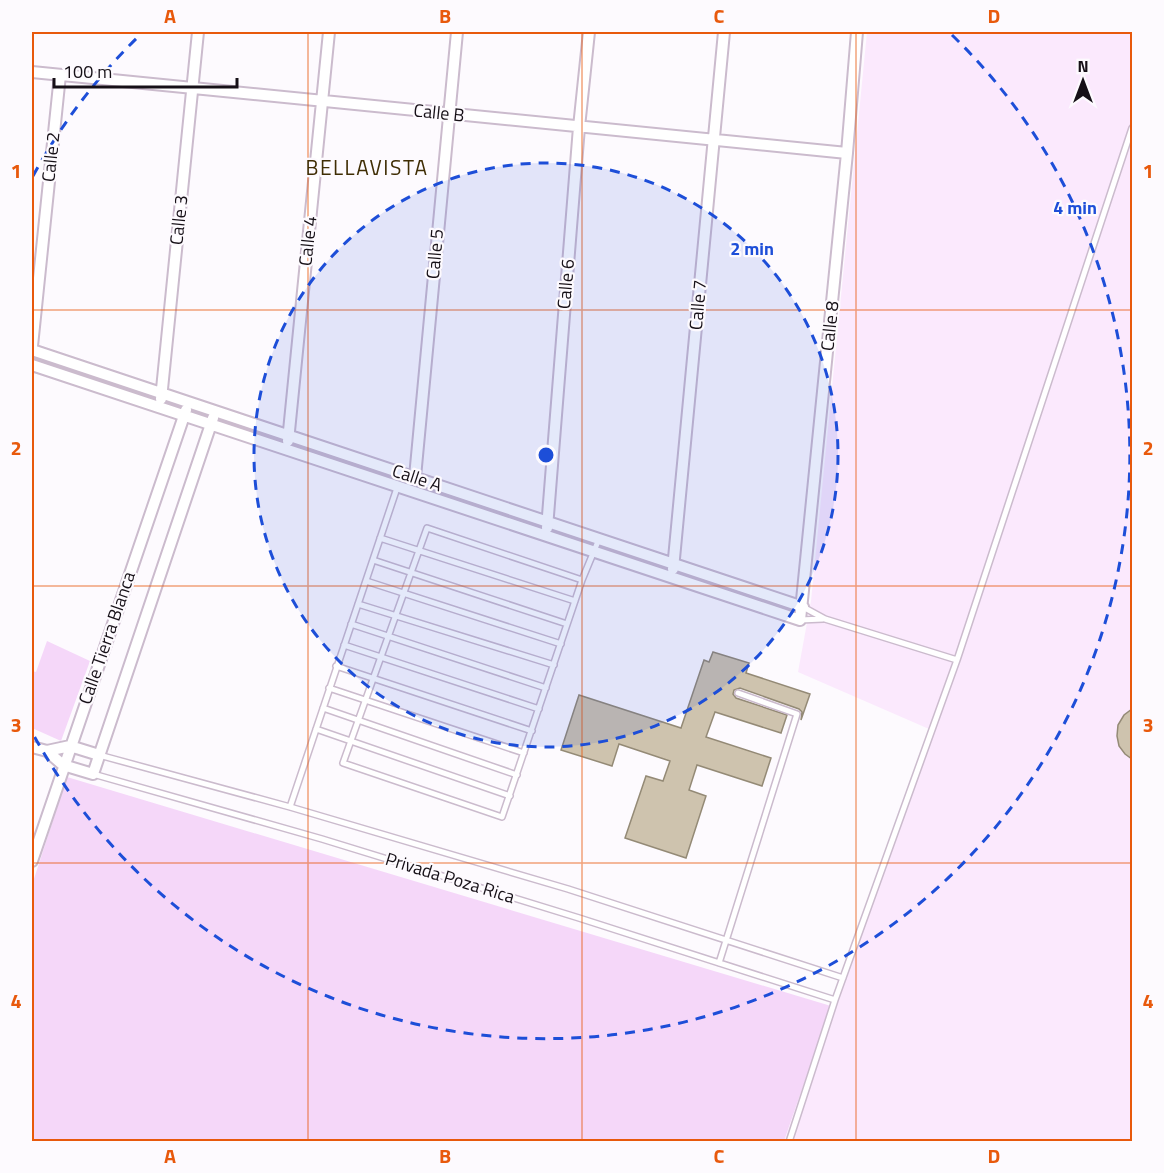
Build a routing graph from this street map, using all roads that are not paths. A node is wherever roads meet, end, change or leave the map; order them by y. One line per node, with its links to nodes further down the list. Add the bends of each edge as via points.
1 (198, 32): 9 (street, Calle 3)
2 (329, 32): 10 (street, Calle 4)
3 (457, 32): 11 (street, Calle 5)
4 (590, 32): 12 (street, Calle 6)
5 (724, 32): 14 (street, Calle 7)
6 (857, 32): 15 (street, Calle 8)
7 (32, 72): 8 (street, Calle B)
8 (60, 75): 9 (street, Calle B); 16 (street, Calle 2)
9 (192, 88): 10 (street, Calle B); 18 (street, Calle 3)
10 (322, 101): 11 (street, Calle B); 24 (street, Calle 4)
11 (448, 113): 12 (street, Calle B); 26 (street, Calle 5)
12 (579, 127): 14 (street, Calle B); 28 (street, Calle 6)
13 (1132, 128): 53 (lane)
14 (713, 140): 15 (street, Calle B); 35 (street, Calle 7)
15 (847, 153): 43 (street, Calle 8)
16 (32, 348): 18 (street, Calle A)
17 (32, 365): 20 (street, Calle A)
18 (162, 393): 19 (street, Calle A); 20 (street, Calle 3)
19 (189, 402): 21 (street, Calle A); 22 (street, Calle Tierra Blanca)
20 (160, 408): 22 (street, Calle A)
21 (216, 410): 23 (street, Calle Tierra Blanca); 24 (street, Calle A)
22 (183, 416): 23 (street, Calle A); 67 (street, Calle Tierra Blanca)
23 (211, 425): 25 (street, Calle A); 71 (street, Calle Tierra Blanca)
24 (288, 435): 25 (street, Calle 4); 26 (street, Calle A)
25 (287, 450): 27 (street, Calle A)
26 (415, 477): 27 (street); 28 (street, Calle A)
27 (397, 488): 29 (street, Calle A); 30 (lane)
28 (547, 522): 29 (street, Calle 6); 31 (street, Calle A)
29 (546, 537): 33 (street, Calle A)
30 (380, 538): 32 (lane); 34 (lane)
31 (598, 539): 33 (lane); 35 (street, Calle A)
32 (420, 551): 36 (lane); 38 (lane, via 427,528); 41 (lane)
33 (593, 552): 37 (street, Calle A); 38 (lane)
34 (373, 560): 36 (lane); 39 (lane)
35 (674, 565): 37 (street, Calle 7); 43 (street, Calle A)
36 (411, 573): 40 (lane); 48 (lane)
37 (672, 579): 46 (street, Calle A)
38 (582, 580): 41 (lane)
39 (366, 581): 40 (lane); 42 (lane)
40 (404, 593): 44 (lane); 50 (lane)
41 (575, 601): 48 (lane)
42 (358, 604): 44 (lane); 47 (lane)
43 (802, 607): 45 (lane); 46 (street, Calle 8)
44 (396, 616): 49 (lane); 54 (lane)
45 (825, 619): 46 (lane); 53 (lane)
46 (800, 620)
47 (351, 624): 49 (lane); 51 (lane)
48 (567, 624): 50 (lane)
49 (389, 636): 52 (lane); 58 (lane)
50 (561, 644): 54 (lane)
51 (344, 645): 52 (lane); 55 (lane)
52 (381, 657): 56 (lane); 62 (lane)
53 (957, 660): 80 (lane)
54 (554, 665): 58 (lane)
55 (336, 666): 56 (lane); 57 (lane)
56 (374, 678): 60 (lane); 65 (lane)
57 (329, 688): 60 (lane); 61 (lane)
58 (546, 688): 62 (lane)
59 (738, 693): 78 (lane, via 797,714)
60 (366, 701): 63 (lane); 70 (lane)
61 (323, 708): 63 (lane); 64 (lane)
62 (539, 710): 65 (lane)
63 (358, 721): 66 (lane); 74 (lane)
64 (316, 729): 66 (lane); 76 (lane)
65 (532, 730): 70 (lane)
66 (350, 742): 75 (lane); 75 (lane, via 343,763 479,810 501,817)
67 (70, 746): 69 (street); 71 (street); 72 (street, Calle Tierra Blanca)
68 (32, 747): 69 (street)
69 (47, 751): 72 (street)
70 (524, 753): 74 (lane)
71 (99, 755): 73 (street, Calle Tierra Blanca); 76 (lane)
72 (63, 765): 73 (street, Privada Poza Rica); 77 (street, Calle Tierra Blanca)
73 (93, 774): 79 (lane, Privada Poza Rica, via 322,839)
74 (517, 775): 75 (lane)
75 (510, 796)
76 (290, 807): 78 (lane, via 568,889)
77 (32, 861)
78 (727, 941): 79 (lane); 80 (lane)
79 (719, 963): 81 (lane, Privada Poza Rica)
80 (843, 978): 81 (lane)
81 (835, 1000): 82 (lane)
82 (789, 1142)

